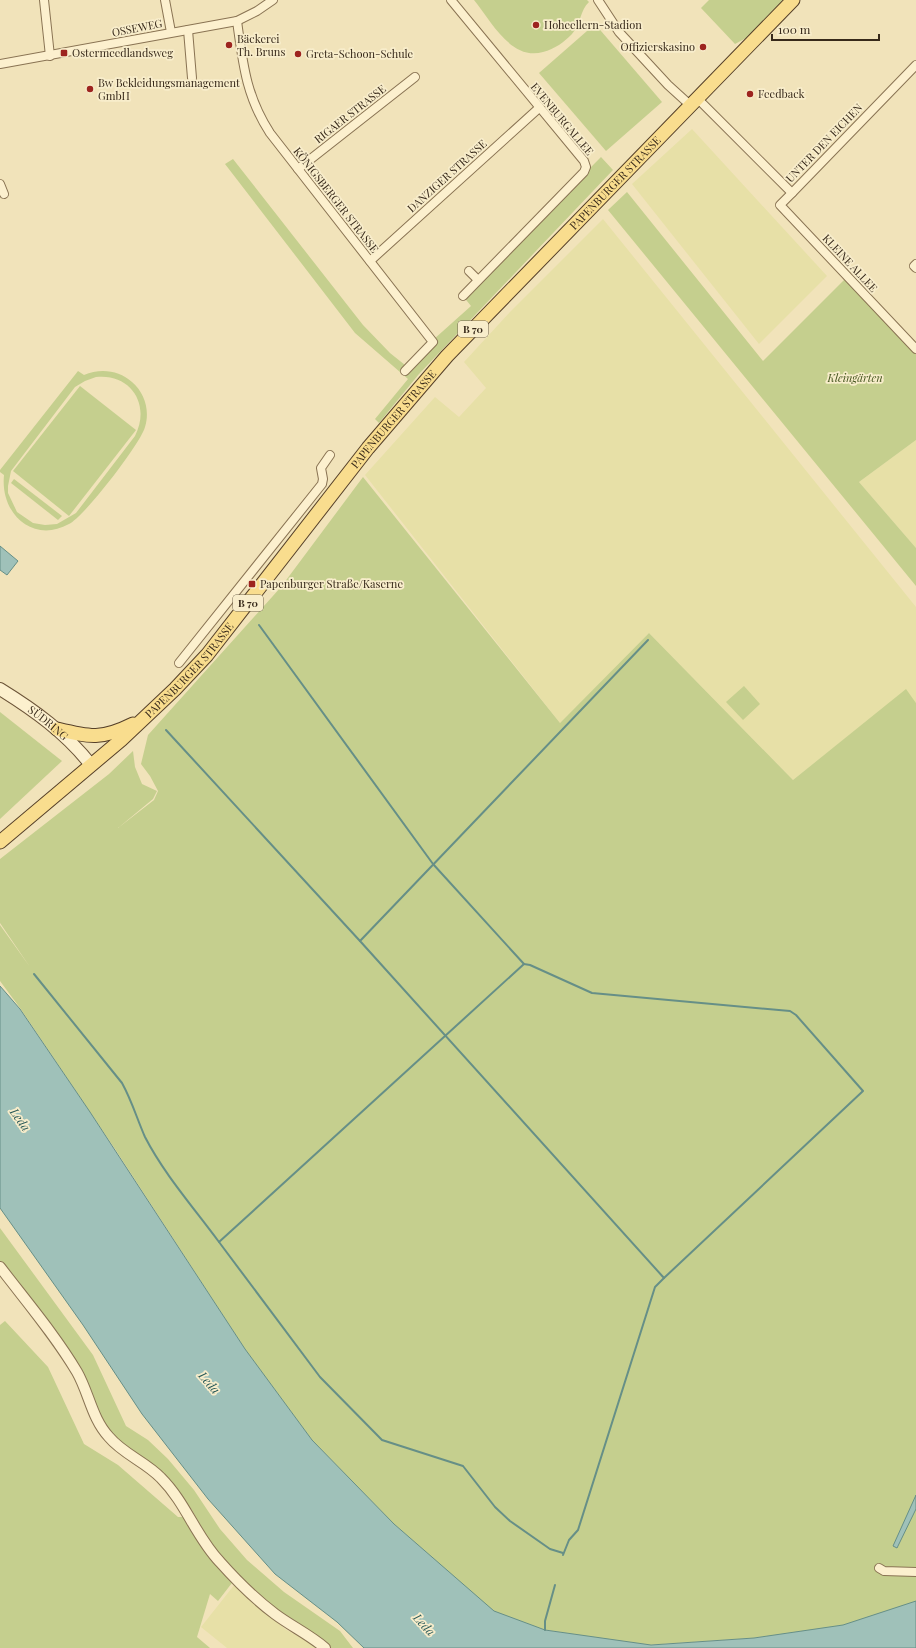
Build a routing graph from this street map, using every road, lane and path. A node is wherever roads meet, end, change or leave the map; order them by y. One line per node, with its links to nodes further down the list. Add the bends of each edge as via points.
1 (44, 0): 10 (street)
2 (166, 0): 9 (street)
3 (273, 0): 7 (street, OSSEWEG)
4 (451, 0): 16 (street, EVENBURGALLEE)
5 (598, 0): 15 (street, UNTER DEN EICHEN, via 619,32 668,85)
6 (793, 0): 15 (main road, PAPENBURGER STRASSE / B 70)
7 (237, 21): 8 (street, OSSEWEG); 17 (street, KÖNIGSBERGER STRASSE, via 248,85 257,113)
8 (188, 30): 9 (street, OSSEWEG); 14 (street)
9 (171, 32): 10 (street, OSSEWEG)
10 (50, 56): 11 (street, OSSEWEG)
11 (0, 64)
12 (916, 65): 19 (street, UNTER DEN EICHEN)
13 (415, 77): 17 (street, RIGAER STRASSE)
14 (192, 78)
15 (694, 102): 19 (street, UNTER DEN EICHEN); 30 (main road, PAPENBURGER STRASSE / B 70, via 447,356 368,448 207,655)
16 (539, 108): 21 (street, DANZIGER STRASSE); 23 (street, EVENBURGALLEE, via 584,161 586,170)
17 (298, 169): 21 (street, KÖNIGSBERGER STRASSE)
18 (0, 184): 20 (street)
19 (792, 193): 25 (street, KLEINE ALLEE, via 780,205)
20 (4, 194)
21 (370, 261): 26 (street, KÖNIGSBERGER STRASSE, via 433,342)
22 (468, 271): 23 (street)
23 (478, 280): 24 (street, EVENBURGALLEE)
24 (463, 296)
25 (916, 349)
26 (405, 371)
27 (330, 455): 28 (street, via 321,468 322,484)
28 (179, 663)
29 (0, 689): 31 (main road, SÜDRING)
30 (143, 719): 31 (main road, via 111,734 100,736); 32 (main road, PAPENBURGER STRASSE / B 70)
31 (57, 729): 32 (main road, SÜDRING)
32 (91, 765): 33 (main road, PAPENBURGER STRASSE / B 70)
33 (0, 842)
34 (0, 1267): 37 (street, via 77,1372 96,1417 109,1437 119,1447 150,1467 164,1481 183,1504 206,1545 219,1562 260,1602)
35 (880, 1568): 36 (street, via 884,1571)
36 (916, 1572)
37 (325, 1648)

